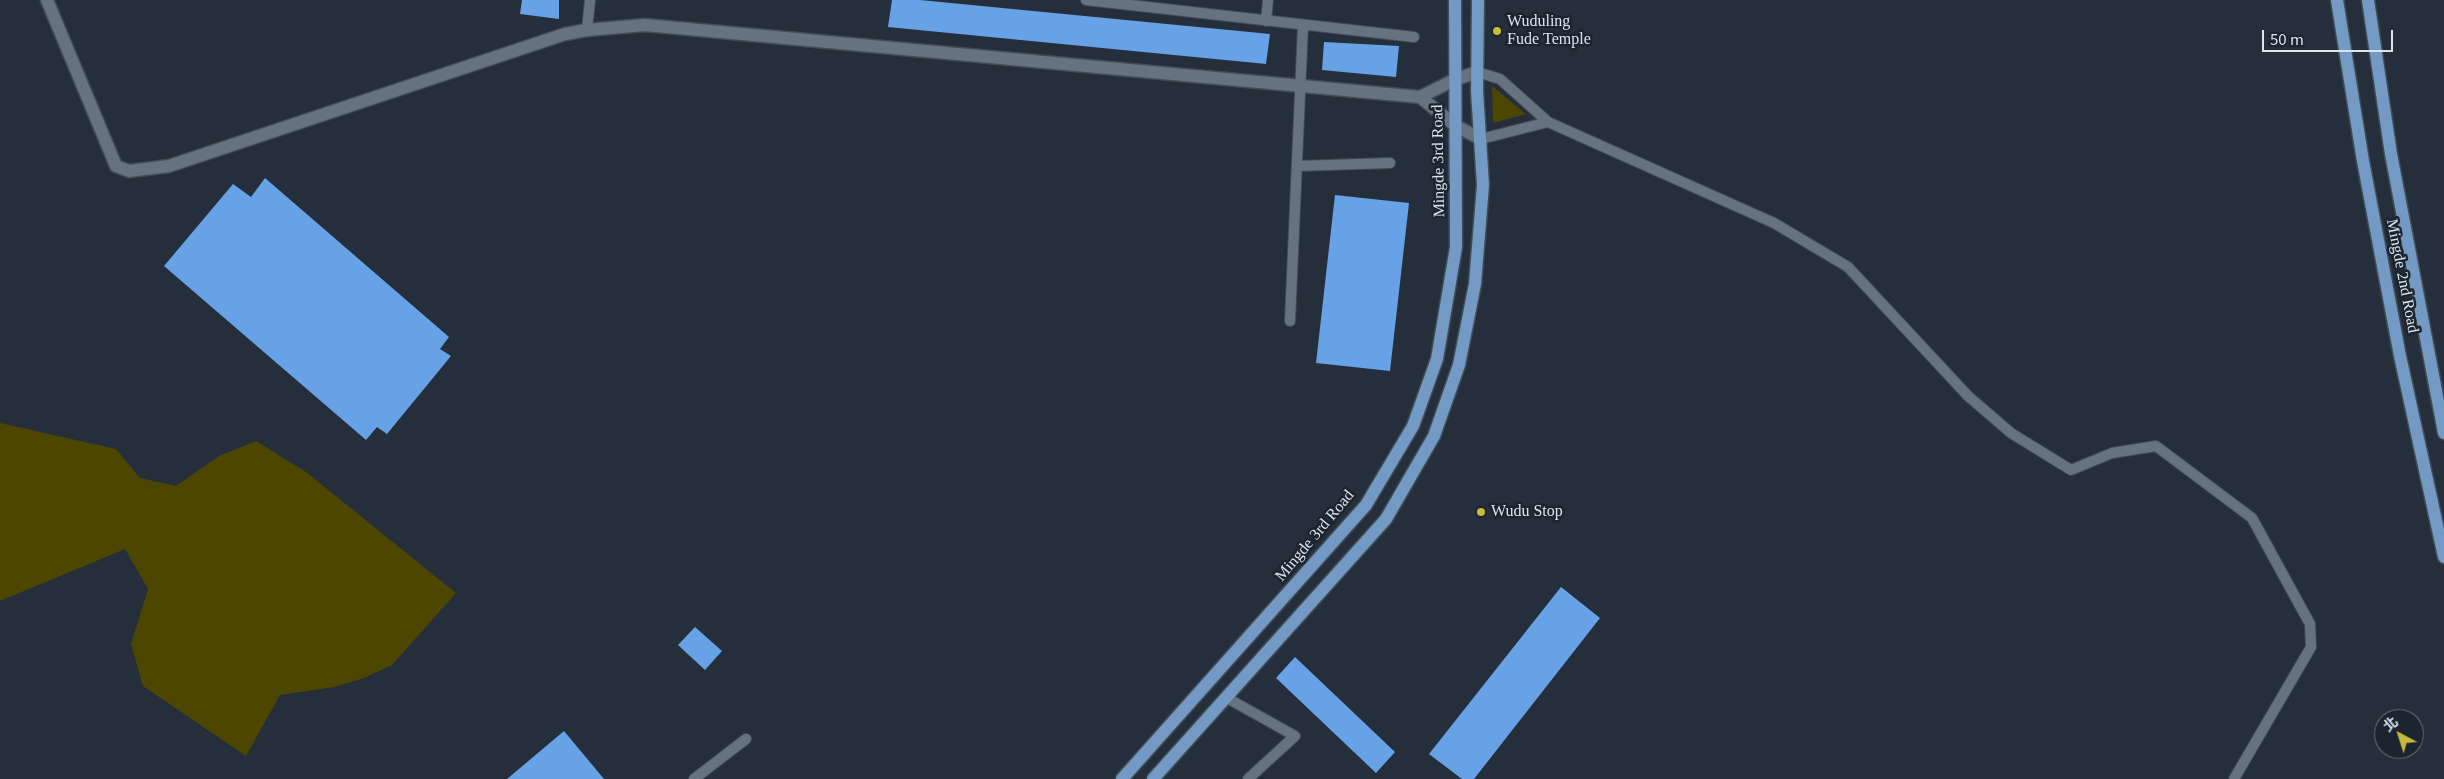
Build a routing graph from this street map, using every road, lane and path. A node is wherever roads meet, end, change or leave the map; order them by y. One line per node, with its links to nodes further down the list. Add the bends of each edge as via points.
1 (47, 0): 11 (street, via 116,166 129,171 170,166 565,34)
2 (590, 0): 11 (lane)
3 (1086, 0): 9 (lane)
4 (1268, 0): 9 (lane)
5 (1455, 0): 14 (main road, Mingde 3rd Road)
6 (1478, 0): 13 (main road)
7 (2337, 0): 24 (main road, Mingde 2nd Road, via 2400,356)
8 (2368, 0): 23 (main road, Mingde 2nd Road, via 2391,154)
9 (1266, 20): 10 (lane)
10 (1303, 25): 12 (lane); 15 (lane)
11 (587, 30): 15 (street, via 645,26)
12 (1414, 37)
13 (1477, 72): 14 (street); 17 (lane, via 1500,79); 19 (main road)
14 (1454, 80): 16 (street); 18 (main road, Mingde 3rd Road)
15 (1300, 86): 16 (street); 21 (lane)
16 (1420, 97): 18 (street)
17 (1548, 122): 19 (lane); 33 (lane, via 1774,223 1848,267 1968,396 2012,433 2071,470 2112,453 2156,446 2252,518 2310,624 2311,647)
18 (1456, 126): 19 (street); 26 (main road, Mingde 3rd Road, via 1456,247 1437,359 1413,426 1366,505)
19 (1481, 139): 27 (main road, via 1483,185 1475,284 1459,365 1434,436 1386,519)
20 (1390, 163): 21 (lane)
21 (1297, 166): 22 (lane)
22 (1290, 320)
23 (2444, 433)
24 (2443, 552): 25 (lane)
25 (2444, 563)
26 (1210, 682): 27 (main road); 30 (main road, Mingde 3rd Road)
27 (1227, 698): 31 (main road); 32 (lane, via 1295,736)
28 (746, 739): 29 (lane)
29 (694, 779)
30 (1122, 779)
31 (1153, 779)
32 (1248, 779)
33 (2234, 779)

